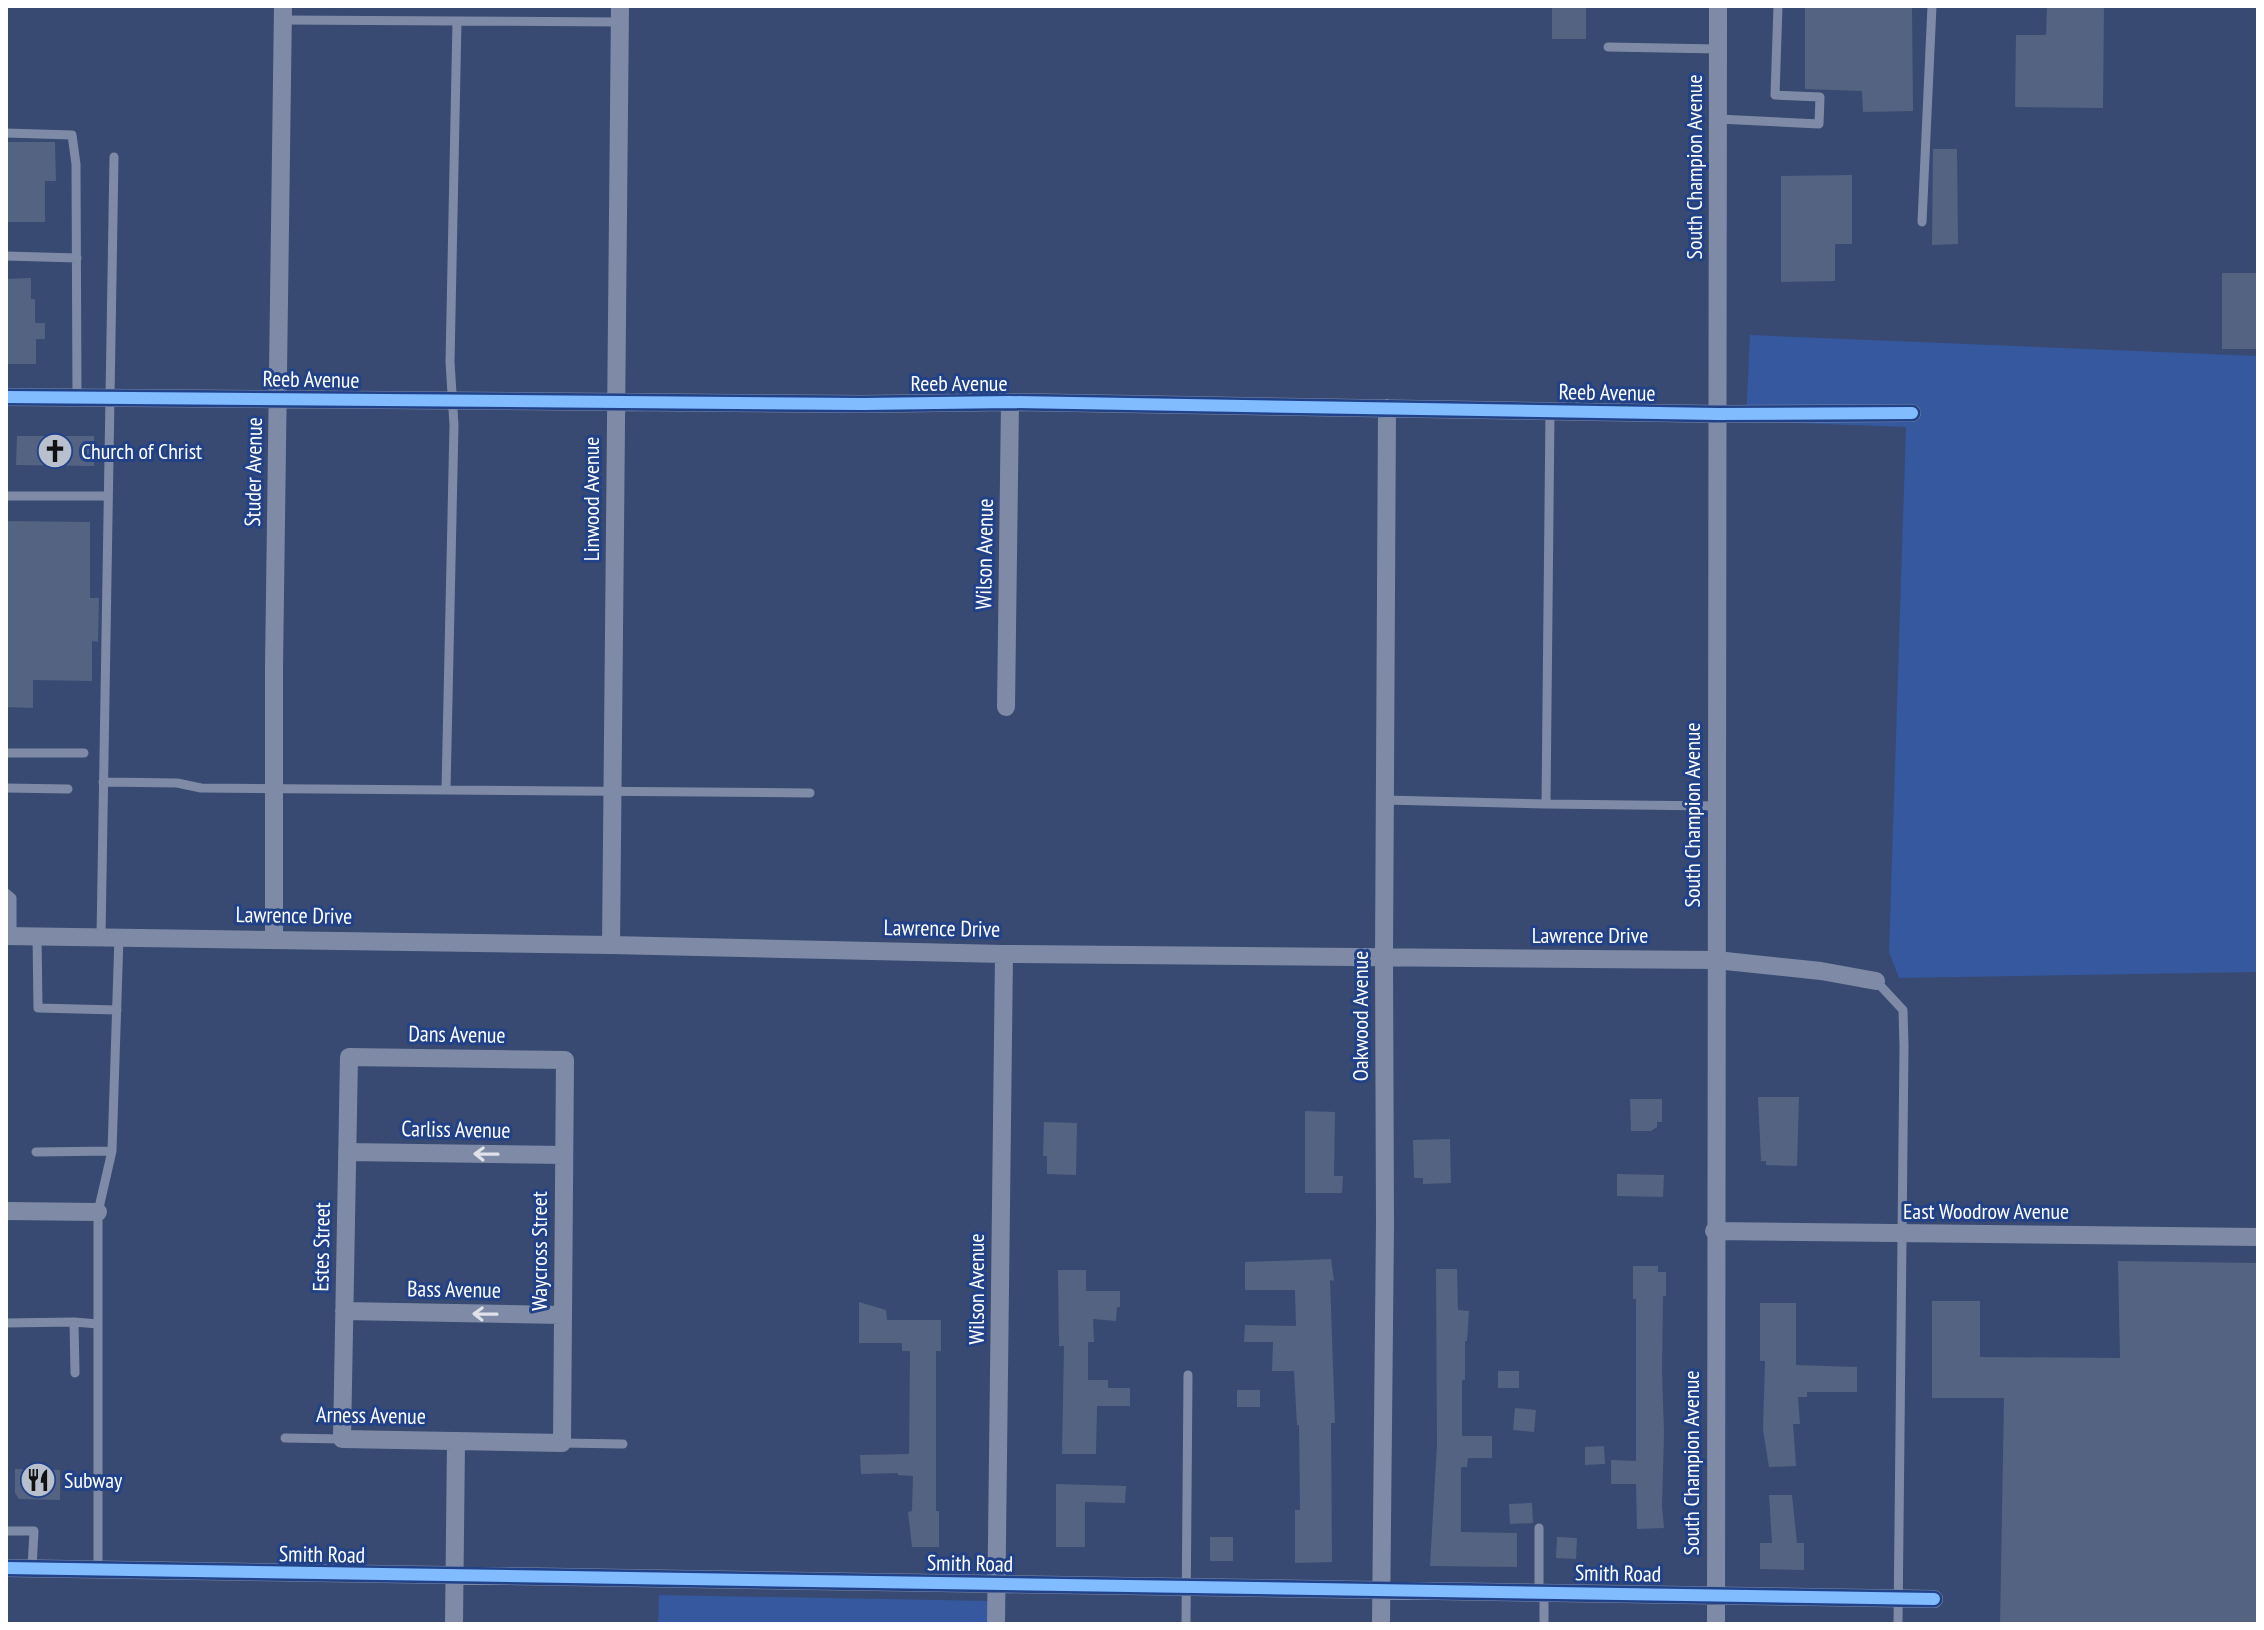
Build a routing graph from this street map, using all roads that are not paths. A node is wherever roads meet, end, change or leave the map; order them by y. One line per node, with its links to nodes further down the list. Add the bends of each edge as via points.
1 (1718, 6): 8 (street, South Champion Avenue)
2 (1778, 6): 9 (lane, via 1775,95 1820,97 1819,124)
3 (1932, 6): 12 (lane)
4 (283, 13): 6 (lane); 18 (street, Studer Avenue)
5 (620, 14): 6 (lane); 20 (street, Linwood Avenue)
6 (457, 21): 19 (lane)
7 (1608, 47): 8 (lane)
8 (1718, 49): 9 (street, South Champion Avenue)
9 (1718, 119): 25 (street, South Champion Avenue)
10 (6, 133): 14 (lane, via 72,135)
11 (114, 157): 17 (lane)
12 (1922, 222)
13 (6, 256): 14 (lane)
14 (77, 258): 16 (lane)
15 (6, 397): 16 (street, Reeb Avenue)
16 (77, 398): 17 (street, Reeb Avenue)
17 (110, 398): 18 (street, Reeb Avenue); 27 (lane)
18 (279, 398): 19 (street, Reeb Avenue); 33 (street, Studer Avenue)
19 (453, 400): 20 (street, Reeb Avenue); 35 (lane)
20 (615, 402): 21 (street, Reeb Avenue); 36 (street, Linwood Avenue)
21 (1010, 402): 22 (street, Reeb Avenue); 28 (street, Wilson Avenue)
22 (1387, 408): 23 (street, Reeb Avenue); 38 (street, Oakwood Avenue)
23 (1550, 411): 25 (street, Reeb Avenue); 39 (lane)
24 (1912, 413): 25 (street, Reeb Avenue)
25 (1717, 414): 40 (street, South Champion Avenue)
26 (6, 496): 27 (lane)
27 (108, 496): 31 (lane)
28 (1006, 707)
29 (6, 753): 30 (lane)
30 (84, 753)
31 (103, 782): 33 (lane); 44 (lane)
32 (6, 788): 34 (lane)
33 (275, 788): 35 (lane); 45 (street, Studer Avenue)
34 (68, 789)
35 (446, 790): 36 (lane)
36 (612, 791): 37 (lane); 46 (street, Linwood Avenue)
37 (810, 793)
38 (1385, 800): 39 (lane); 48 (street, Oakwood Avenue)
39 (1546, 804): 40 (lane)
40 (1716, 806): 49 (street, South Champion Avenue)
41 (6, 893): 42 (lane, via 12,898)
42 (9, 936): 43 (street, Lawrence Drive)
43 (37, 936): 44 (street, Lawrence Drive); 51 (lane, via 38,1008)
44 (110, 937): 45 (street, Lawrence Drive); 51 (lane)
45 (274, 939): 46 (street, Lawrence Drive)
46 (611, 945): 47 (street, Lawrence Drive)
47 (1004, 954): 48 (street, Lawrence Drive); 81 (street, Wilson Avenue)
48 (1384, 957): 49 (street, Lawrence Drive); 83 (street, Oakwood Avenue)
49 (1716, 960): 50 (street, Lawrence Drive); 60 (street, South Champion Avenue)
50 (1876, 981): 61 (lane, via 1903,1010)
51 (117, 1010): 54 (lane)
52 (349, 1057): 53 (street, Dans Avenue); 56 (street, Estes Street)
53 (565, 1060): 57 (street, Waycross Street)
54 (112, 1151): 55 (lane); 59 (lane)
55 (36, 1152)
56 (347, 1152): 57 (street, Carliss Avenue, one-way to 56); 63 (street, Estes Street)
57 (564, 1155): 64 (street, Waycross Street)
58 (6, 1211): 59 (street)
59 (98, 1212): 67 (lane)
60 (1714, 1231): 61 (street, East Woodrow Avenue); 85 (street, South Champion Avenue)
61 (1901, 1235): 62 (street, East Woodrow Avenue); 86 (lane)
62 (2258, 1237)
63 (344, 1311): 64 (street, Bass Avenue, one-way to 63); 71 (street, Estes Street)
64 (563, 1315): 73 (street, Waycross Street)
65 (74, 1322): 66 (lane); 67 (lane); 68 (lane)
66 (6, 1323)
67 (98, 1324): 79 (lane)
68 (75, 1373)
69 (1188, 1375): 82 (lane)
70 (285, 1438): 71 (lane, Arness Avenue)
71 (342, 1439): 72 (street, Arness Avenue)
72 (456, 1441): 73 (street, Arness Avenue); 80 (street, Arness Avenue)
73 (562, 1443): 74 (lane, Arness Avenue)
74 (623, 1444)
75 (1539, 1528): 84 (lane)
76 (6, 1531): 78 (lane, via 34,1531)
77 (6, 1568): 78 (street, Smith Road)
78 (32, 1569): 79 (street, Smith Road)
79 (98, 1570): 80 (street, Smith Road)
80 (454, 1577): 81 (street, Smith Road); 88 (street, Arness Avenue)
81 (996, 1583): 82 (street, Smith Road); 89 (street, Wilson Avenue)
82 (1186, 1587): 83 (street, Smith Road); 90 (lane)
83 (1381, 1591): 84 (street, Smith Road); 91 (street, Oakwood Avenue)
84 (1542, 1592): 85 (street, Smith Road); 92 (lane)
85 (1716, 1594): 86 (street, Smith Road); 93 (street, South Champion Avenue)
86 (1898, 1599): 87 (street, Smith Road); 94 (lane)
87 (1934, 1599)
88 (454, 1624)
89 (996, 1624)
90 (1186, 1624)
91 (1381, 1624)
92 (1544, 1624)
93 (1716, 1624)
94 (1898, 1624)

